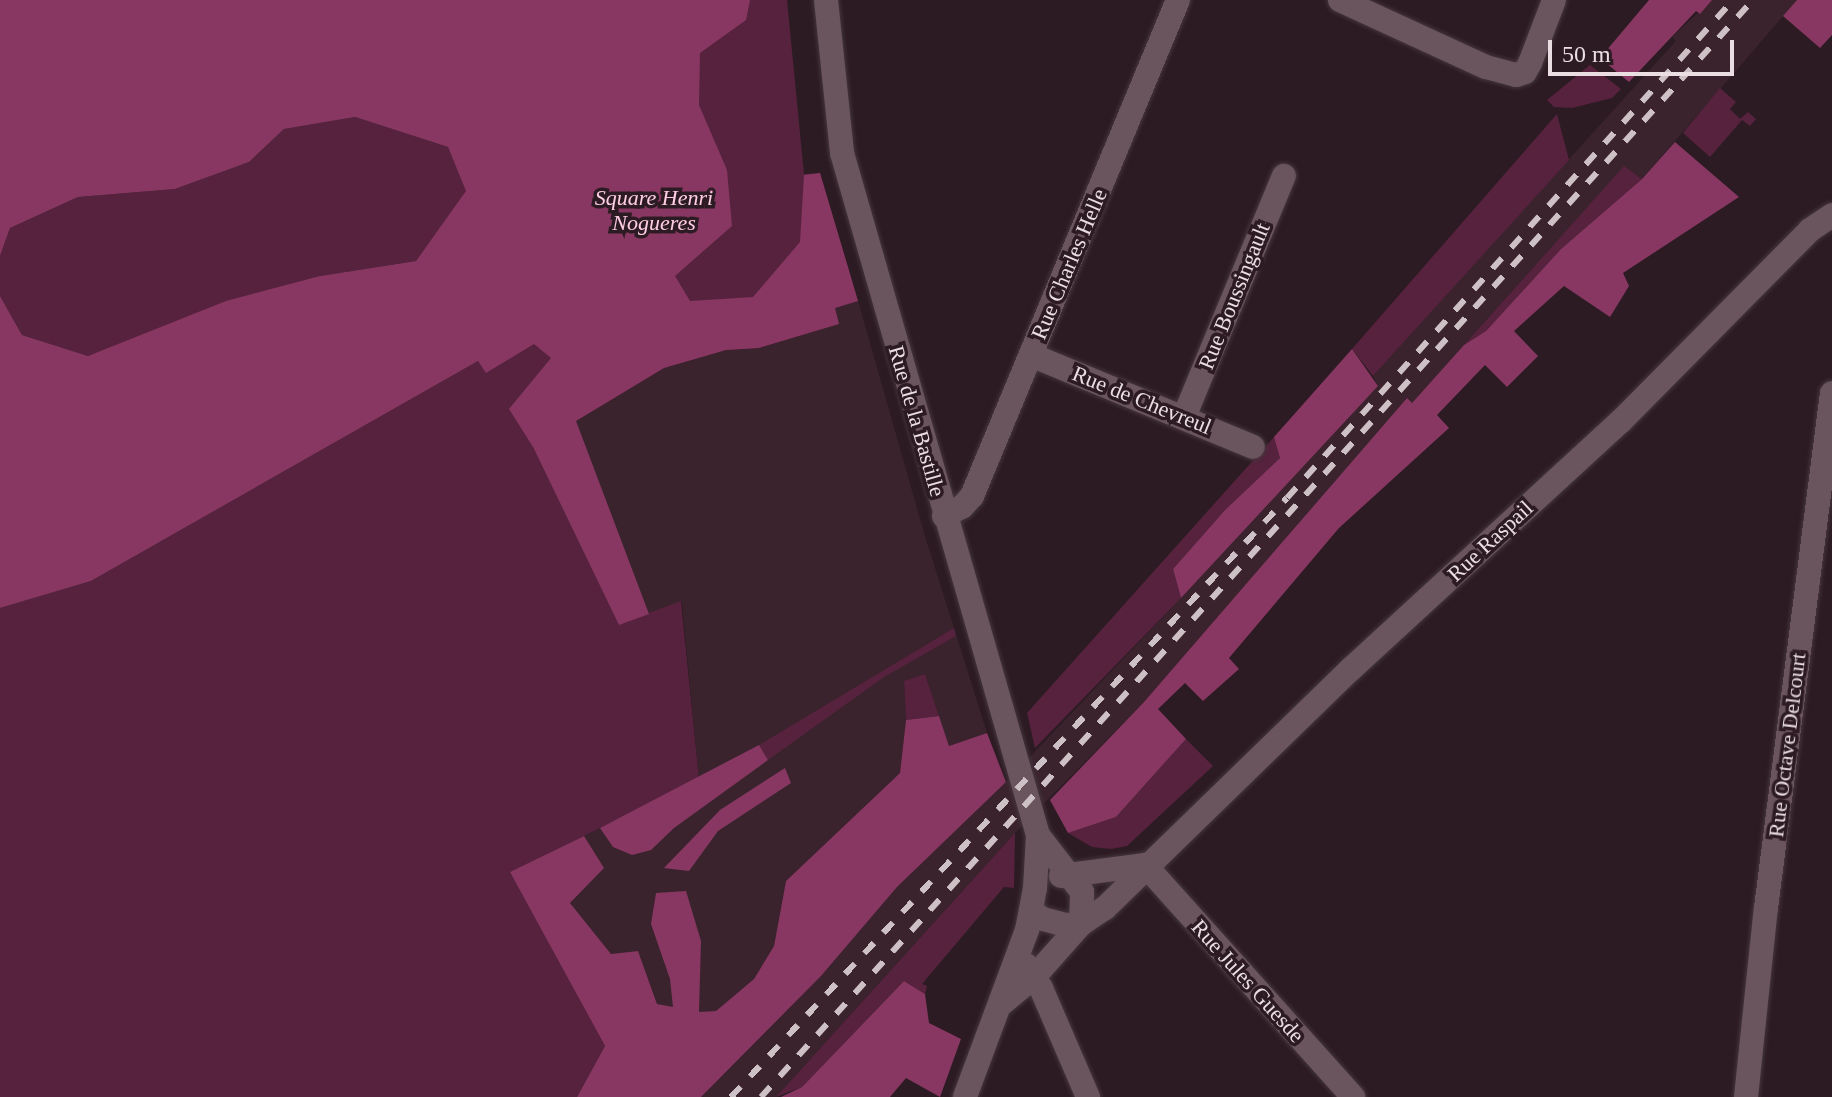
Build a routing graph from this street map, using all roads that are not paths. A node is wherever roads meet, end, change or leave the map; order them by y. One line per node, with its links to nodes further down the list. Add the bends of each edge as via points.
1 (826, 0): 11 (street, Rue de la Bastille, via 842,153)
2 (1178, 0): 7 (street, Rue Charles Helle)
3 (1340, 0): 4 (street, via 1486,67 1516,75 1530,63)
4 (1554, 0)
5 (1284, 176): 9 (street, Rue Boussingault)
6 (1832, 215): 13 (street, Rue Raspail, via 1810,230 1620,422)
7 (1031, 355): 9 (street, Rue de Chevreul); 11 (street, Rue Charles Helle, via 972,496)
8 (1832, 393): 23 (street, Rue Octave Delcourt)
9 (1184, 417): 10 (street, Rue de Chevreul)
10 (1253, 447)
11 (944, 516): 12 (street, Rue de la Bastille)
12 (1038, 835): 14 (street, Rue de la Bastille); 15 (street, Rue de la Bastille)
13 (1145, 865): 14 (street); 16 (street, Rue Raspail, via 1105,908); 22 (street, Rue Jules Guesde)
14 (1070, 873): 15 (street); 16 (street, Rue de la Bastille, via 1082,892)
15 (1033, 900): 16 (street, via 1055,923); 17 (street, Rue de la Bastille)
16 (1081, 924): 18 (street)
17 (1019, 955): 18 (street); 19 (street, Rue de la Bastille)
18 (1034, 977): 19 (street); 21 (street)
19 (998, 1007): 20 (street, Rue de la Bastille)
20 (965, 1097)
21 (1088, 1097)
22 (1353, 1097)
23 (1746, 1097)

